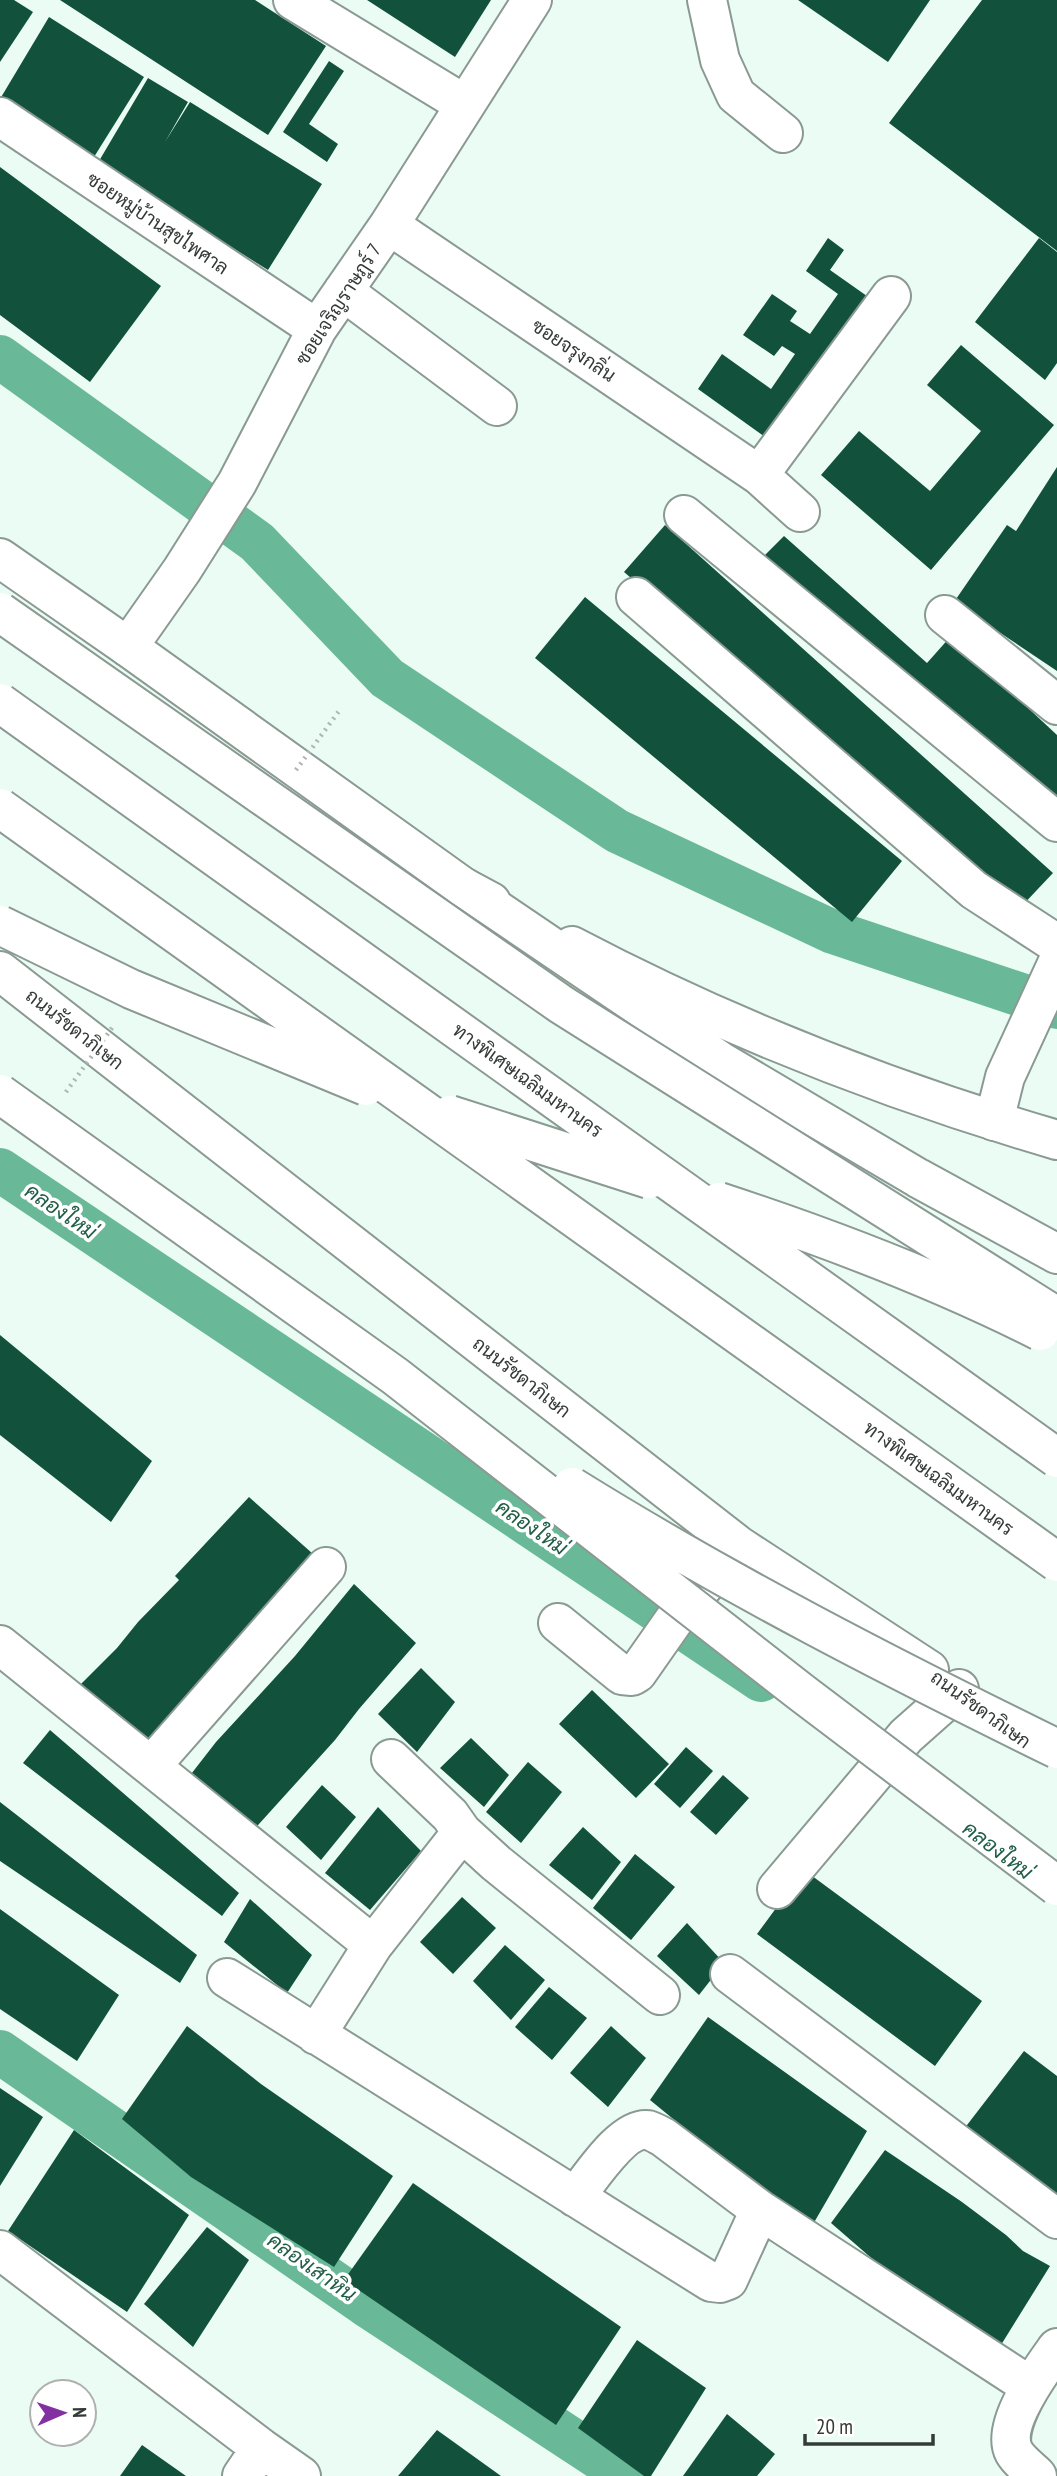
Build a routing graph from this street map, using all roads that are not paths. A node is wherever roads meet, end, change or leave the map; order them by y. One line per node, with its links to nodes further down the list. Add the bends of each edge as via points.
1 (532, 0): 4 (main road, ซอยเจริญราษฎร์ 7)
2 (708, 0): 6 (main road, via 720,60 736,95)
3 (313, 5): 4 (main road)
4 (464, 104): 7 (main road, ซอยเจริญราษฎร์ 7)
5 (0, 117): 10 (main road, ซอยหมู่บ้านสุขไพศาล)
6 (783, 133)
7 (389, 225): 8 (main road, ซอยเจริญราษฎร์ 7); 12 (main road, ซอยจรุงกลิ่น)
8 (343, 292): 10 (main road, ซอยเจริญราษฎร์ 7); 11 (main road)
9 (891, 296): 12 (main road)
10 (317, 330): 19 (main road, ซอยเจริญราษฎร์ 7, via 237,483)
11 (497, 406)
12 (759, 475): 13 (main road, ซอยจรุงกลิ่น)
13 (800, 513)
14 (684, 515): 23 (main road)
15 (0, 558): 19 (main road)
16 (636, 597): 26 (main road)
17 (0, 612): 32 (main road, bridge, via 562,1005)
18 (945, 615): 21 (main road)
19 (128, 647): 24 (main road)
20 (0, 703): 35 (main road, ทางพิเศษเฉลิมมหานคร, bridge)
21 (1057, 705)
22 (0, 808): 37 (main road, ทางพิเศษเฉลิมมหานคร, bridge)
23 (1057, 822)
24 (464, 887): 29 (main road, via 592,957 750,1030 874,1080); 31 (main road, via 720,1061)
25 (0, 925): 33 (main road, bridge, via 131,989 344,1079 846,1247 929,1279)
26 (1056, 959): 29 (main road, via 1005,1077)
27 (1, 974): 36 (main road, ถนนรัชดาภิเษก)
28 (0, 1094): 34 (main road, bridge)
29 (994, 1121): 30 (main road)
30 (1057, 1140)
31 (1057, 1254)
32 (1057, 1317)
33 (1057, 1340)
34 (395, 1376): 42 (main road, bridge, via 741,1586); 47 (main road, bridge)
35 (1057, 1458)
36 (739, 1546): 39 (main road, via 679,1613 632,1676 622,1675); 41 (main road, ถนนรัชดาภิเษก)
37 (1057, 1562)
38 (326, 1567): 45 (main road)
39 (558, 1623)
40 (0, 1645): 45 (main road)
41 (959, 1689): 44 (main road, ถนนรัชดาภิเษก); 48 (main road, via 906,1735)
42 (1057, 1749)
43 (391, 1759): 46 (main road)
44 (1057, 1765)
45 (151, 1766): 49 (main road)
46 (462, 1832): 49 (main road); 52 (main road)
47 (1057, 1886)
48 (777, 1889)
49 (373, 1945): 53 (main road)
50 (730, 1974): 56 (main road)
51 (227, 1978): 53 (main road)
52 (660, 1995)
53 (316, 2035): 54 (main road)
54 (575, 2197): 55 (main road, via 622,2140 648,2130); 55 (main road, via 711,2282 720,2283 728,2280)
55 (760, 2210): 59 (main road)
56 (1057, 2219)
57 (0, 2250): 60 (main road)
58 (1057, 2348): 59 (main road)
59 (1030, 2386): 62 (main road, via 1011,2439 1014,2452)
60 (251, 2462): 61 (main road)
61 (301, 2476)
62 (1037, 2476)

